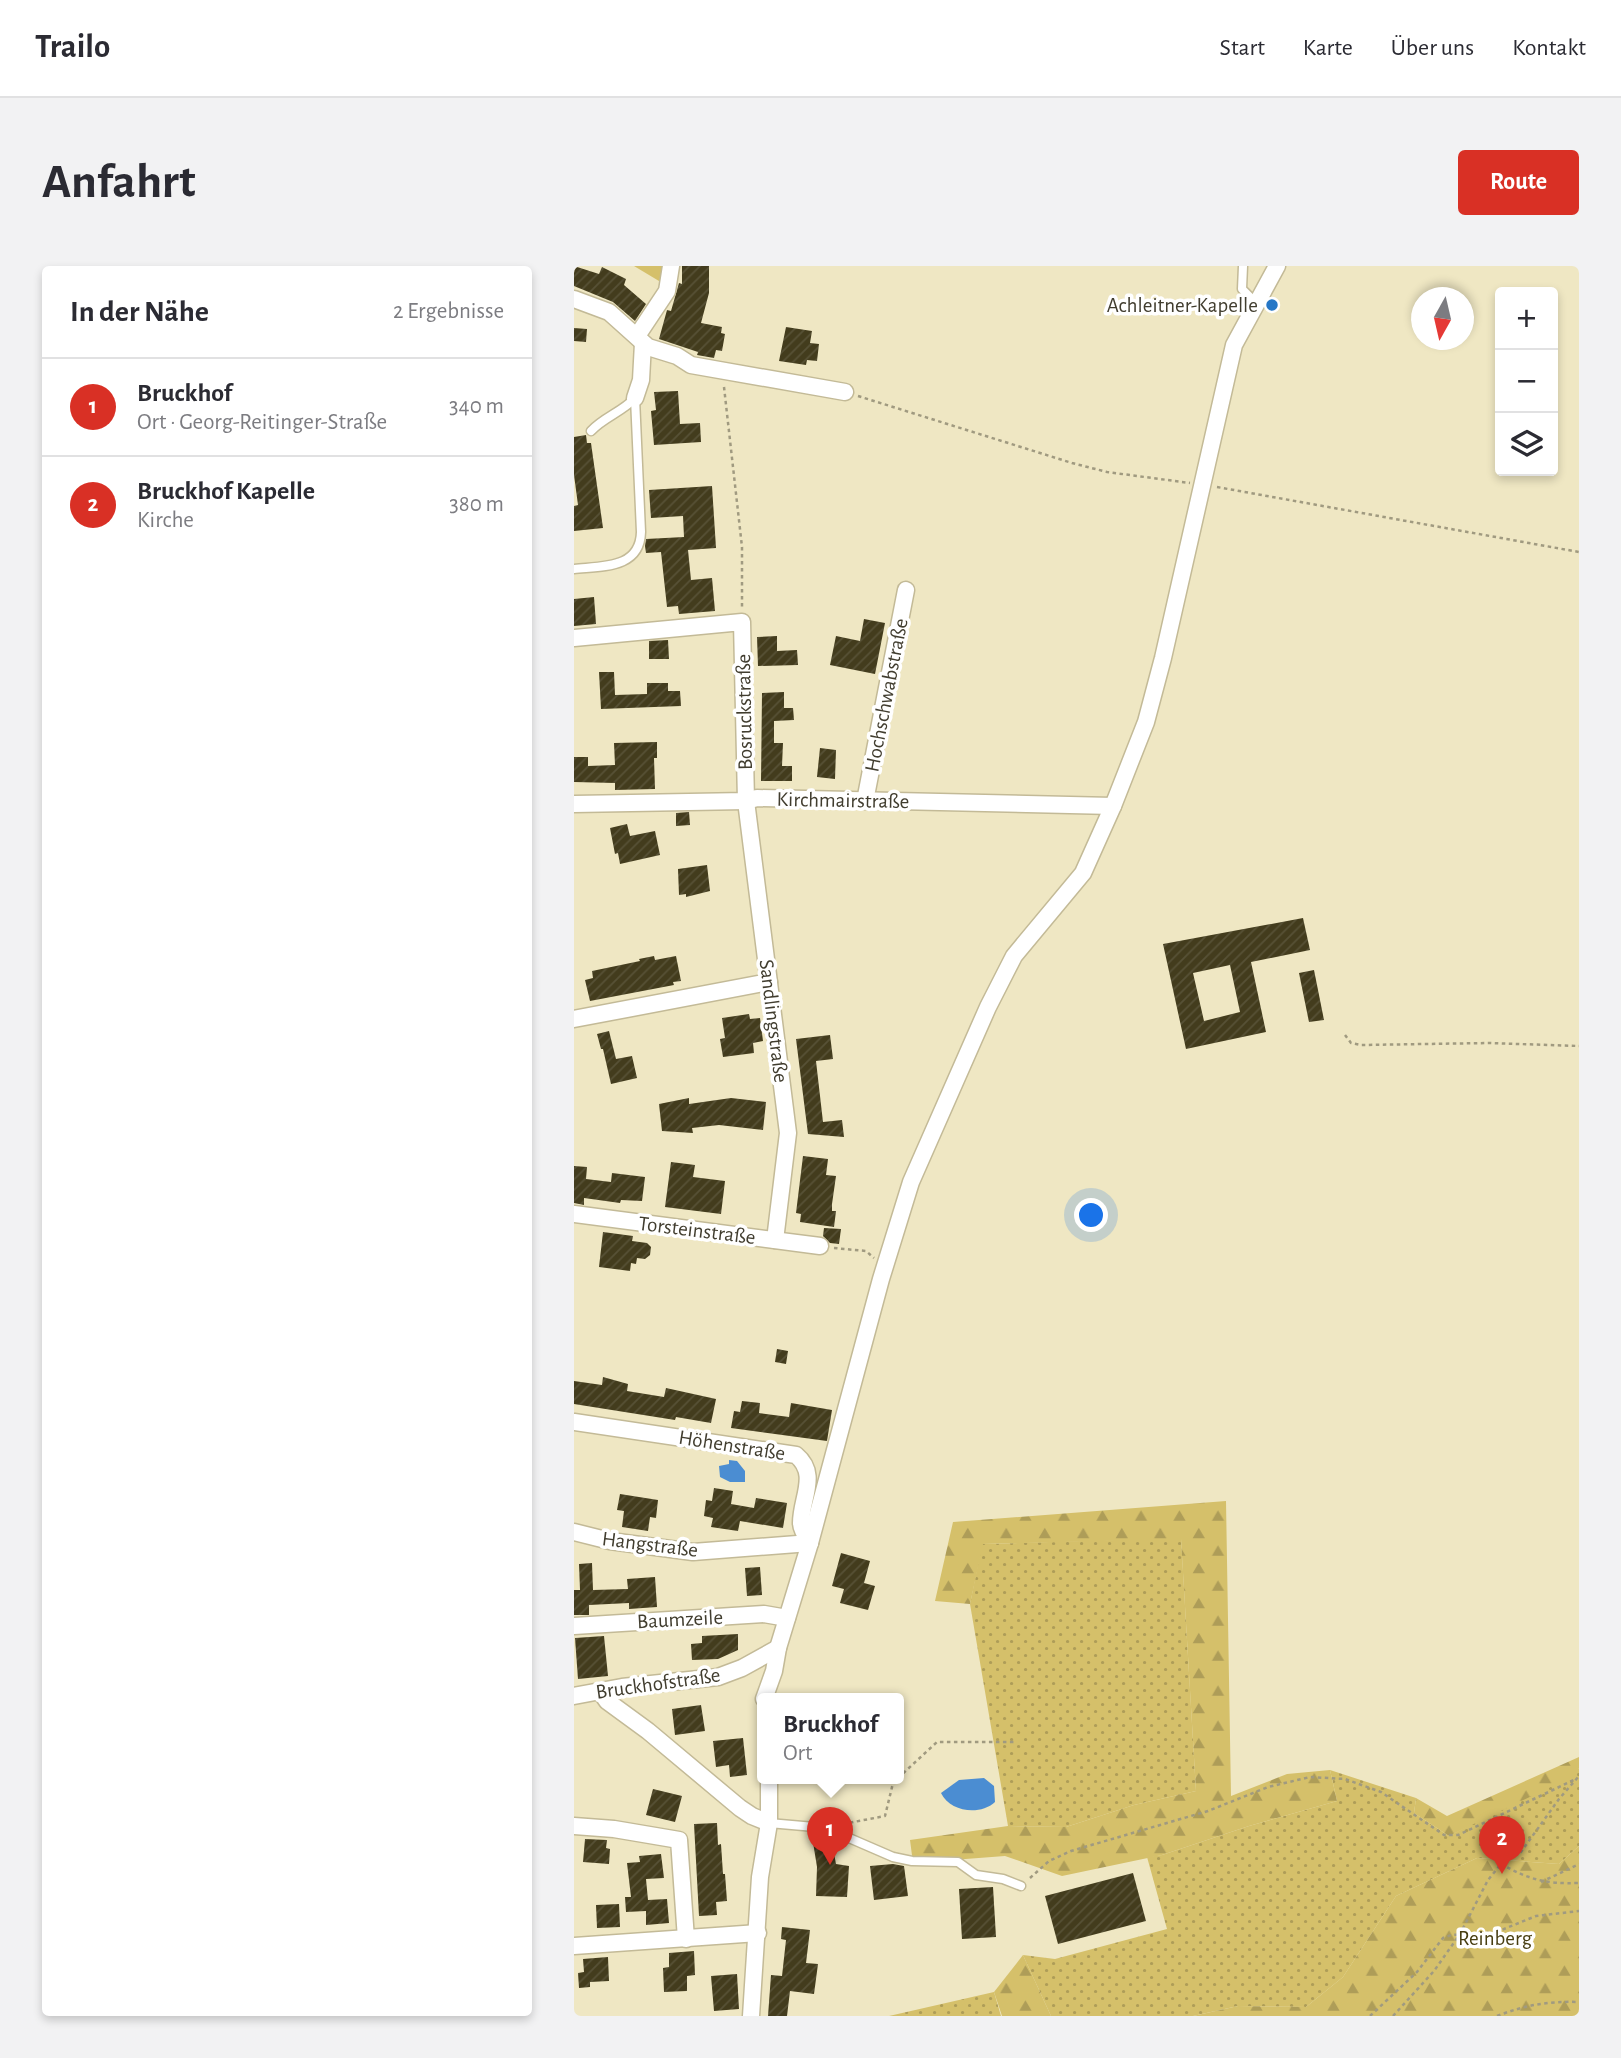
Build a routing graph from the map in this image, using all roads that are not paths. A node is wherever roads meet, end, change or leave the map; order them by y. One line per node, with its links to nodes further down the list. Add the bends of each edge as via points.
1 (671, 266): 6 (street, via 667,290)
2 (1243, 266): 5 (lane, via 1242,289)
3 (1277, 266): 5 (street)
4 (574, 299): 6 (street, via 609,312)
5 (1256, 303): 16 (street, via 1234,345 1163,658 1146,722)
6 (640, 340): 7 (street, via 691,365); 8 (street, via 641,380)
7 (845, 392)
8 (635, 398): 9 (lane); 10 (lane, via 638,549 621,563)
9 (591, 431)
10 (574, 569)
11 (906, 590): 13 (street, Hochschwabstraße)
12 (574, 639): 14 (street, Bosruckstraße, via 742,622)
13 (865, 801): 14 (street, Kirchmairstraße, via 757,798); 16 (street, Kirchmairstraße)
14 (746, 802): 15 (street, Kirchmairstraße); 17 (street, Sandlingstraße)
15 (574, 804)
16 (1113, 806): 24 (street, via 1083,873 1014,956 911,1182)
17 (769, 982): 18 (street); 20 (street, Sandlingstraße, via 788,1133)
18 (574, 1019)
19 (574, 1214): 20 (street, Torsteinstraße)
20 (775, 1240): 21 (street, Torsteinstraße)
21 (820, 1246)
22 (574, 1422): 24 (street, Höhenstraße, via 796,1455 805,1462 808,1475 800,1526)
23 (574, 1532): 24 (street, Hangstraße, via 693,1552)
24 (810, 1542): 25 (street)
25 (787, 1618): 26 (street, Baumzeile, via 764,1614); 27 (street)
26 (574, 1626)
27 (778, 1648): 28 (street, Bruckhofstraße, via 729,1674); 29 (street)
28 (600, 1691): 30 (street, Bruckhofstraße); 32 (street, via 740,1808)
29 (766, 1693)
30 (574, 1696)
31 (769, 1784): 32 (street)
32 (769, 1823): 34 (lane, via 826,1828 893,1857 958,1862 976,1875); 35 (street, via 760,1877)
33 (574, 1826): 36 (street, via 679,1840)
34 (1021, 1886)
35 (758, 1933): 36 (street); 38 (street)
36 (686, 1939): 37 (street)
37 (574, 1946)
38 (751, 2016)

